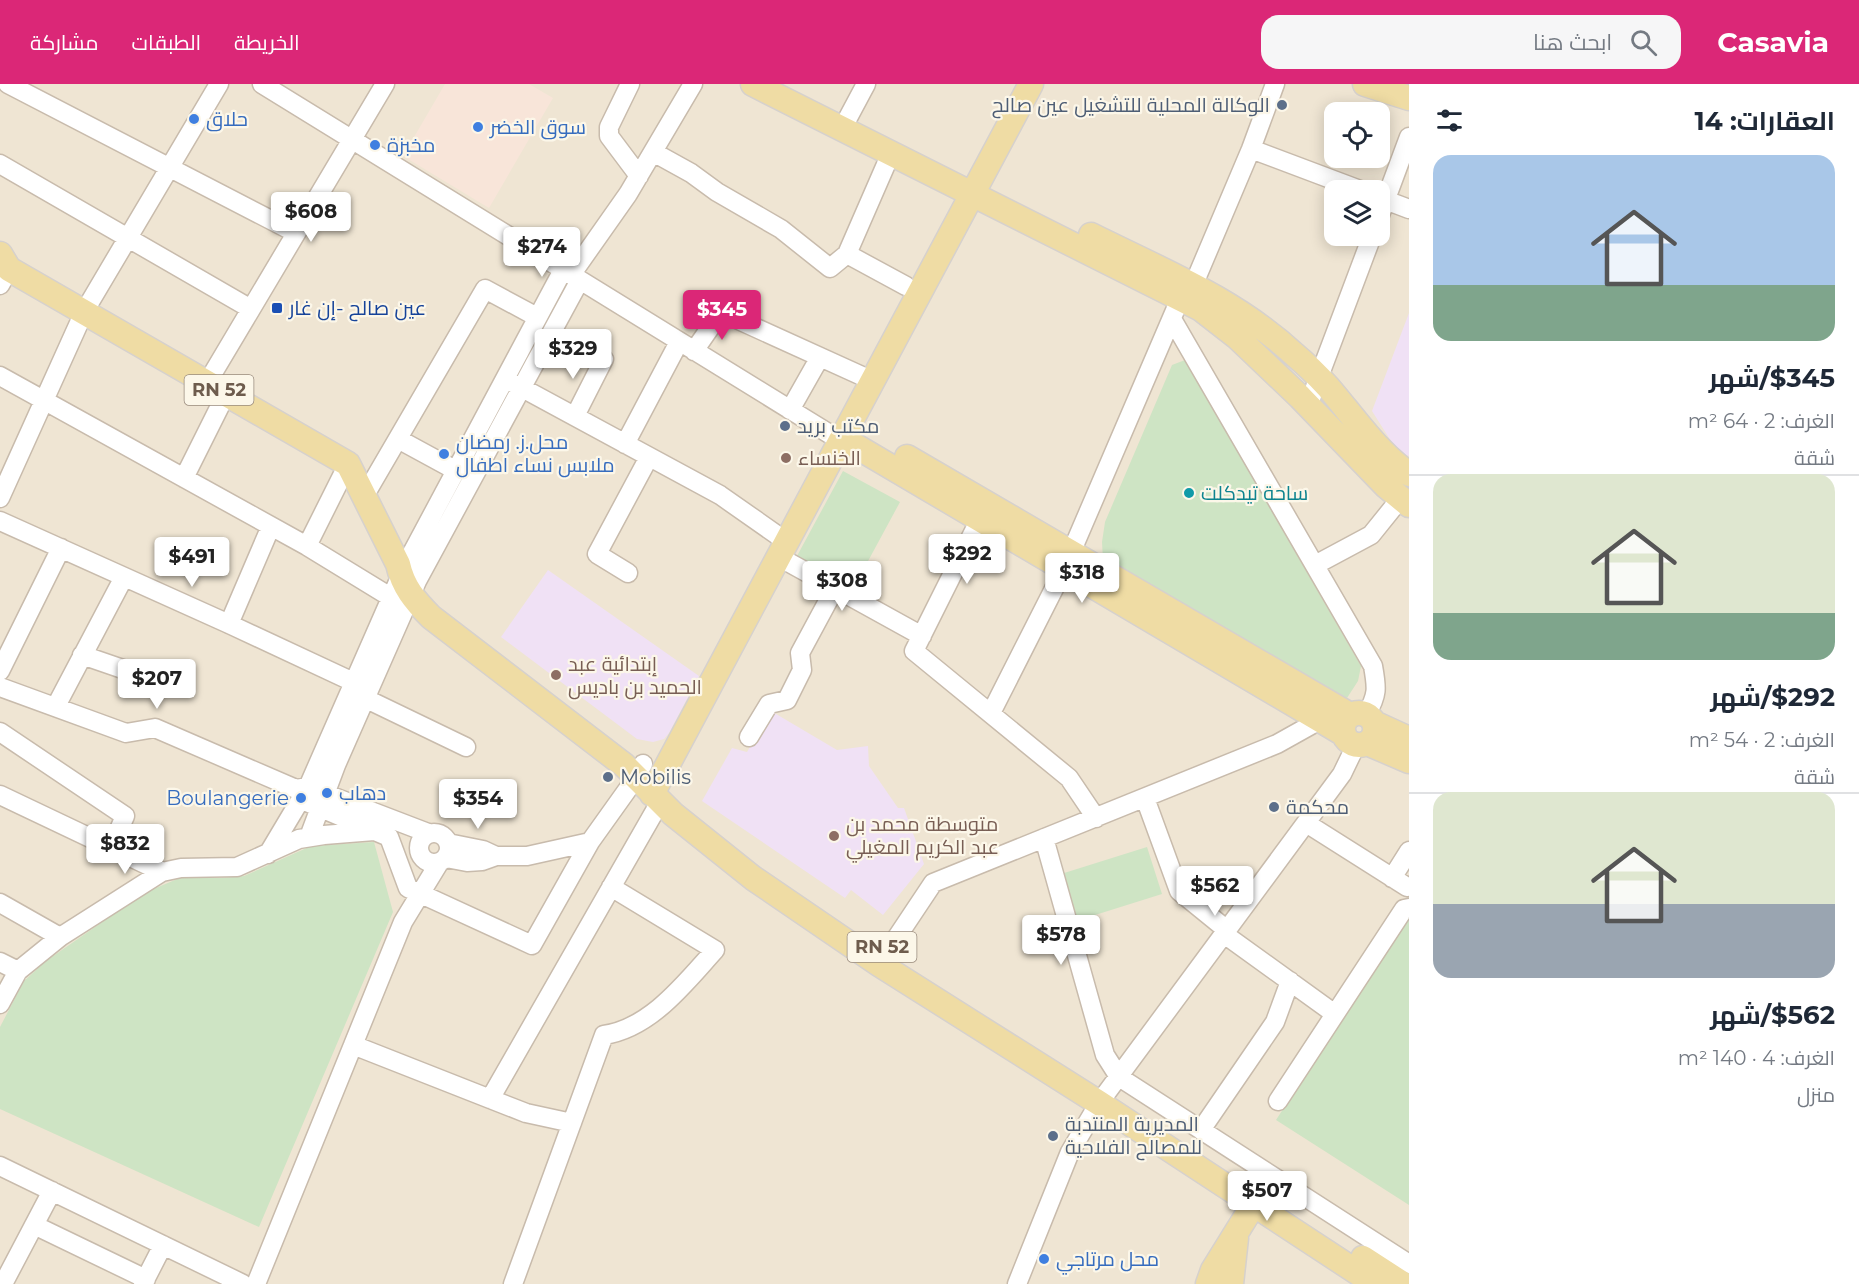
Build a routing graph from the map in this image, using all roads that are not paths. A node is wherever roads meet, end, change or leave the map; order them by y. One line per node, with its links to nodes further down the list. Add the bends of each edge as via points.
1 (8, 84): 21 (street)
2 (219, 84): 21 (street)
3 (262, 84): 16 (street)
4 (385, 84): 16 (street)
5 (630, 84): 22 (street, via 609,127 609,136)
6 (693, 84): 18 (street)
7 (753, 84): 14 (main road)
8 (785, 84): 14 (main road)
9 (866, 84): 14 (street)
10 (1031, 84): 25 (main road)
11 (1275, 84): 17 (street)
12 (1365, 84): 13 (main road)
13 (1409, 98)
14 (846, 122): 19 (main road); 25 (main road)
15 (1409, 137): 24 (street)
16 (352, 140): 28 (street); 33 (street)
17 (1251, 149): 23 (street); 35 (street)
18 (653, 152): 22 (street); 31 (street, via 781,229 830,268)
19 (891, 153): 25 (main road); 31 (street)
20 (0, 164): 29 (street)
21 (170, 168): 28 (street); 29 (street)
22 (639, 176): 33 (street)
23 (1333, 180)
24 (1390, 184)
25 (976, 187): 35 (main road); 46 (main road)
26 (1390, 205): 27 (street)
27 (1409, 209)
28 (296, 233): 36 (street)
29 (128, 238): 36 (street); 37 (street)
30 (1368, 246): 45 (street)
31 (847, 254): 34 (street)
32 (2, 274): 37 (main road, RN 52)
33 (571, 275): 38 (street); 40 (street); 47 (street)
34 (906, 286)
35 (1182, 301): 39 (main road); 69 (street); 70 (street)
36 (251, 309): 48 (street)
37 (84, 312): 48 (main road, RN 52); 49 (street)
38 (537, 317): 44 (street); 54 (street, via 485,289)
39 (1244, 327): 45 (main road, via 1295,354); 50 (main road)
40 (686, 346): 41 (street, via 721,312); 51 (street); 55 (street)
41 (820, 357): 46 (street); 51 (street)
42 (604, 359): 52 (street)
43 (0, 376): 49 (street)
44 (504, 378): 47 (street); 58 (street)
45 (1319, 378): 50 (street); 60 (main road, via 1378,447)
46 (873, 381): 53 (main road)
47 (521, 387): 52 (street); 73 (street)
48 (217, 388): 57 (main road, RN 52); 59 (street)
49 (44, 400): 59 (street); 62 (street)
50 (1308, 406): 60 (main road)
51 (790, 410): 53 (street)
52 (575, 416): 55 (street)
53 (844, 434): 63 (main road); 68 (main road)
54 (398, 439): 58 (street); 61 (street)
55 (625, 444): 56 (street)
56 (649, 457): 68 (street, via 720,495); 71 (street, via 597,554)
57 (348, 464): 61 (main road, RN 52); 66 (street)
58 (455, 471): 73 (street)
59 (184, 478): 65 (street)
60 (1401, 486): 70 (street, via 1371,536)
61 (365, 495): 73 (main road, RN 52)
62 (0, 498)
63 (983, 511): 69 (main road); 76 (street)
64 (0, 521): 67 (street)
65 (271, 526): 66 (street); 75 (street)
66 (307, 546): 73 (street)
67 (61, 549): 72 (street); 78 (street)
68 (783, 550): 74 (street); 91 (main road)
69 (1068, 561): 83 (street); 84 (main road); 85 (main road)
70 (1315, 565): 85 (street, via 1373,666 1376,699)
71 (628, 573)
72 (124, 577): 75 (street); 77 (street)
73 (404, 580): 81 (street); 91 (main road, RN 52, via 631,752)
74 (835, 588): 76 (street); 87 (street, via 800,652 802,670 787,700 769,704)
75 (228, 624): 81 (street)
76 (922, 636): 83 (street, via 915,651)
77 (82, 656): 80 (street); 82 (street)
78 (0, 671)
79 (0, 687): 82 (street)
80 (175, 687)
81 (359, 690): 89 (street); 93 (street)
82 (56, 706): 93 (street, via 126,733 155,728)
83 (991, 713): 95 (street, via 1069,778)
84 (1320, 720): 85 (main road); 94 (street, via 1277,744)
85 (1360, 729): 88 (main road); 90 (main road); 96 (street, via 1342,774)
86 (0, 732): 102 (street, via 125,816)
87 (749, 737)
88 (1409, 739)
89 (466, 747)
90 (1409, 761)
91 (650, 783): 100 (street); 107 (street); 113 (main road, RN 52)
92 (0, 795): 102 (street)
93 (310, 795): 97 (street); 98 (street); 101 (street); 104 (street)
94 (1145, 798): 95 (street); 111 (street, via 1179,891)
95 (1095, 818): 99 (street)
96 (1306, 823): 103 (street, via 1400,882); 111 (street)
97 (382, 834): 98 (street); 101 (street); 108 (street)
98 (309, 837): 104 (street)
99 (1044, 838): 113 (street, via 933,883); 120 (street, via 1105,1055)
100 (590, 842): 105 (street, via 482,861 467,862); 108 (street, via 532,945)
101 (422, 844): 105 (street, via 422,859 430,863); 105 (street, via 436,833 444,836); 108 (street)
102 (111, 848): 106 (street)
103 (1409, 851)
104 (268, 854): 106 (street, via 237,867)
105 (444, 855): 108 (street)
106 (162, 872): 112 (street)
107 (611, 887): 121 (street); 123 (street, via 715,950 644,1020 619,1033 604,1035)
108 (415, 891): 119 (street)
109 (0, 903): 112 (street)
110 (1409, 908): 122 (street, via 1404,909)
111 (1226, 932): 116 (street); 120 (street)
112 (60, 937): 115 (street)
113 (883, 958): 120 (main road, RN 52)
114 (0, 962): 115 (street)
115 (18, 971): 117 (street)
116 (1290, 981): 118 (street); 124 (street, via 1275,1022)
117 (0, 1004)
118 (1328, 1009)
119 (353, 1045): 121 (street); 135 (street)
120 (1109, 1090): 124 (street); 126 (main road, RN 52); 137 (street, via 1070,1152)
121 (490, 1099): 123 (street, via 526,1113)
122 (1278, 1101)
123 (572, 1123): 136 (street)
124 (1201, 1130): 126 (street)
125 (0, 1166): 127 (street)
126 (1262, 1190): 129 (main road); 131 (street); 140 (main road, RN 52); 141 (main road, RN 52)
127 (52, 1191): 128 (street); 130 (street)
128 (34, 1225): 132 (street); 133 (street)
129 (1237, 1230): 138 (main road); 139 (main road)
130 (163, 1245): 132 (street); 134 (street)
131 (1409, 1264)
132 (144, 1281)
133 (3, 1284)
134 (243, 1284)
135 (256, 1284)
136 (513, 1284)
137 (1017, 1284)
138 (1208, 1284)
139 (1230, 1284)
140 (1375, 1284)
141 (1403, 1284)

